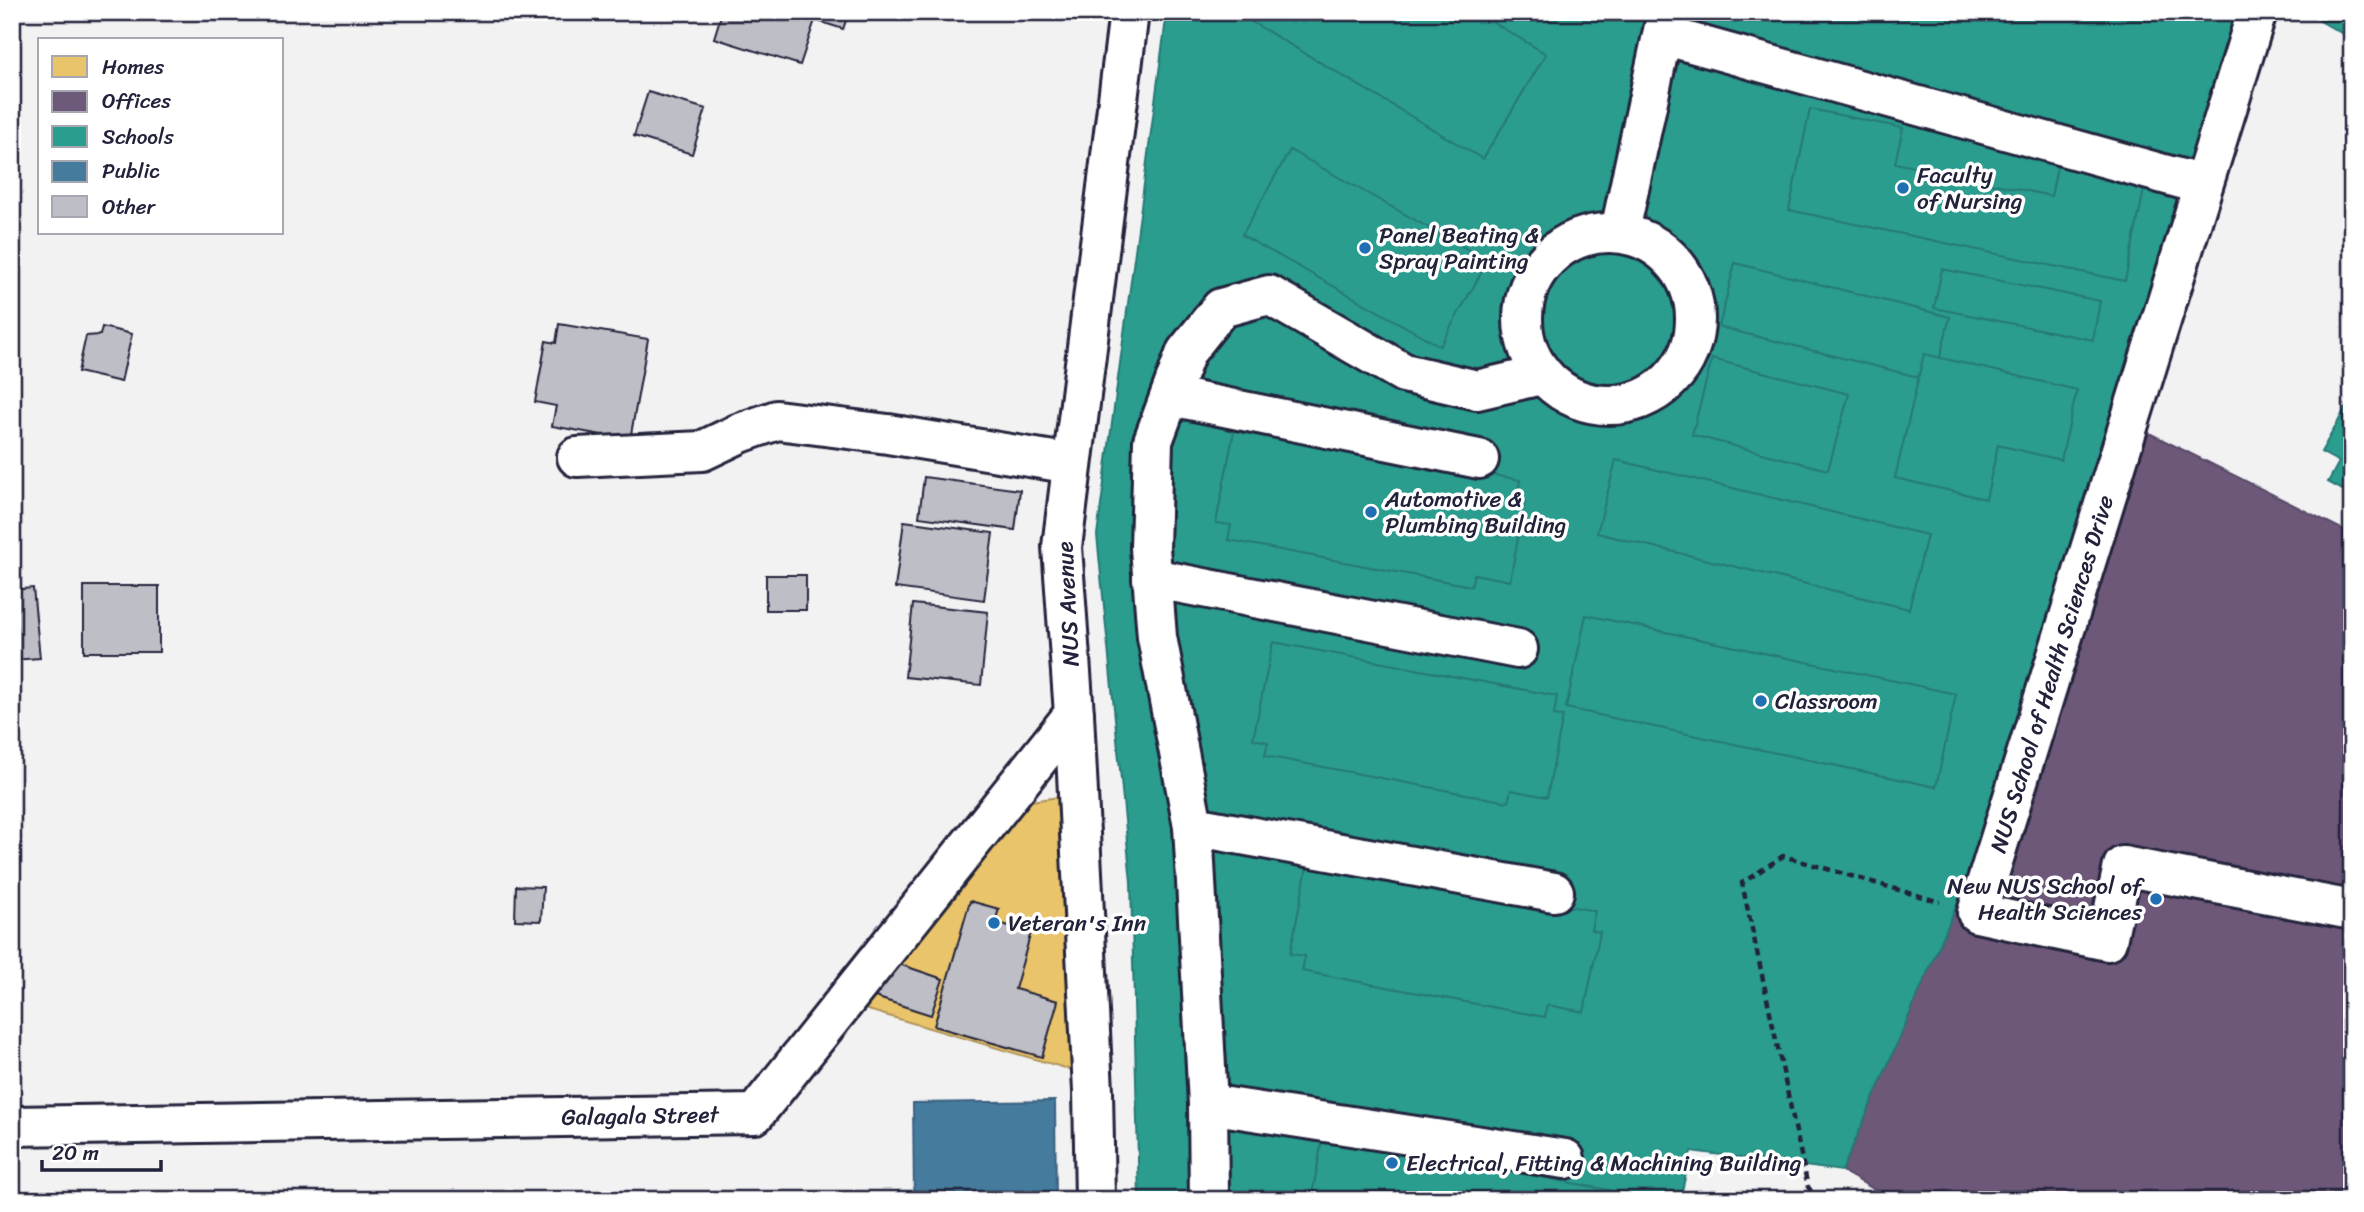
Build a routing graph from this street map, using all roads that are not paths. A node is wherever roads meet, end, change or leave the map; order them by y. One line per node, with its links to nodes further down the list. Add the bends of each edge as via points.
1 (1129, 12): 10 (street, NUS Avenue)
2 (2257, 12): 4 (street, NUS School of Health Sciences Drive)
3 (1665, 24): 4 (street); 5 (street)
4 (2203, 185): 16 (street, NUS School of Health Sciences Drive, via 1977,913 2107,941 2123,866)
5 (1619, 230): 6 (street, via 1585,236 1561,248 1539,269 1526,295 1522,324 1529,353); 6 (street, via 1662,251 1681,271 1692,295 1696,322 1678,372 1655,392 1628,404 1598,405 1570,396)
6 (1541, 375): 7 (street, via 1477,390 1404,373 1269,295 1221,308 1186,352)
7 (1170, 396): 9 (street); 11 (street, via 1153,441)
8 (577, 457): 10 (street, via 702,451 777,420)
9 (1479, 459)
10 (1072, 464): 13 (street, NUS Avenue, via 1062,547)
11 (1152, 578): 12 (street); 14 (street, via 1157,637)
12 (1518, 649)
13 (1074, 714): 18 (street, Galagala Street, via 755,1114); 20 (street, NUS Avenue)
14 (1193, 826): 15 (street); 17 (street)
15 (1554, 892)
16 (2352, 910)
17 (1208, 1104): 19 (street); 21 (street)
18 (12, 1126)
19 (1565, 1159)
20 (1095, 1200)
21 (1209, 1200)

